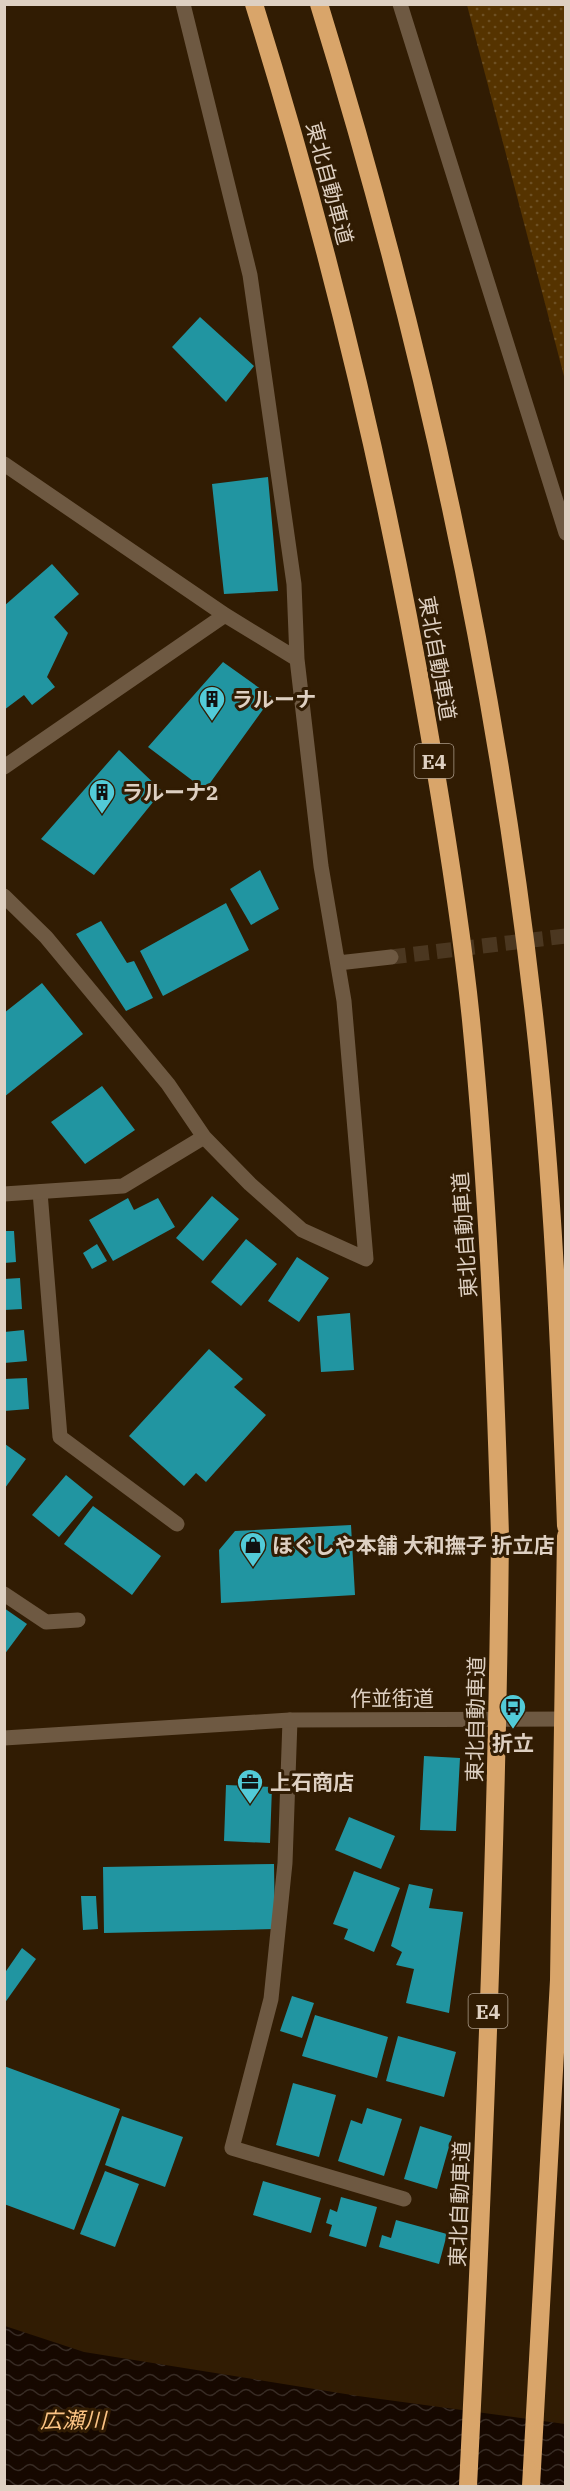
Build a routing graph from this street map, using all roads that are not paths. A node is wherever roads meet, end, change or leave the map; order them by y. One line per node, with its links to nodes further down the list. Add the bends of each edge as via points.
1 (183, 4): 8 (street, via 249,275 294,584)
2 (254, 4): 25 (highway, 東北自動車道 / E4, bridge, via 295,135 383,490 446,833 471,1019 485,1197 500,1536 482,2213)
3 (319, 4): 17 (highway, 東北自動車道, via 365,162 445,477 510,827 534,1009 560,1362)
4 (400, 4): 6 (street)
5 (4, 464): 7 (street)
6 (566, 533)
7 (225, 615): 8 (street); 9 (street)
8 (297, 659): 12 (street, via 321,866)
9 (4, 767)
10 (4, 896): 13 (street, via 46,937 168,1084)
11 (391, 957): 12 (street)
12 (338, 963): 13 (street, via 366,1258 302,1230)
13 (204, 1137): 14 (street, via 123,1186)
14 (40, 1192): 15 (street); 16 (street, via 60,1437)
15 (4, 1194)
16 (177, 1524)
17 (566, 1526)
18 (566, 1536): 26 (highway, bridge, via 559,1980)
19 (4, 1594): 20 (street, via 46,1622)
20 (78, 1620)
21 (566, 1719): 22 (street, 作並街道)
22 (290, 1720): 23 (street, 作並街道); 24 (street, via 285,1863 271,1999 232,2148)
23 (4, 1738)
24 (404, 2199)
25 (468, 2487)
26 (531, 2487)

